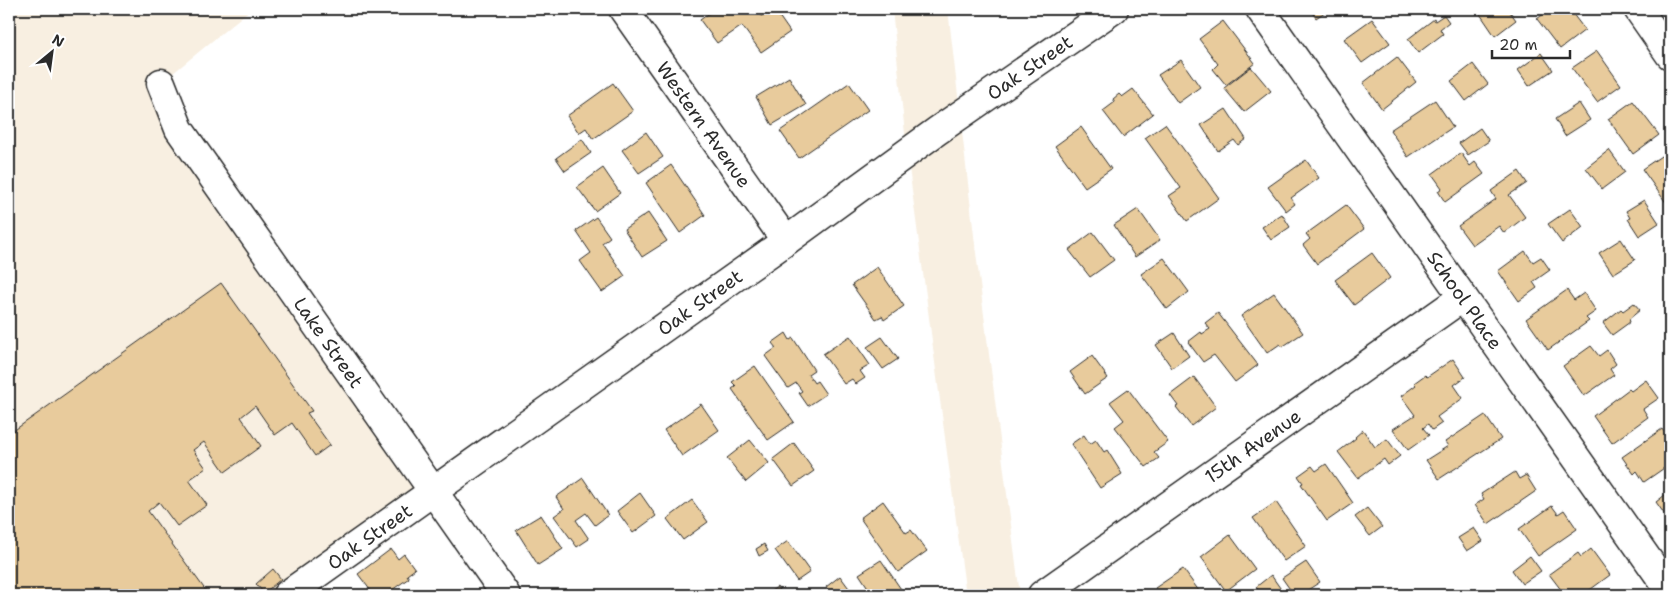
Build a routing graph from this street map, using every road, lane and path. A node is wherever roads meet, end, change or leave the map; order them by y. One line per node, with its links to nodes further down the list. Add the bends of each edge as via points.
1 (623, 9): 7 (street, Western Avenue)
2 (1114, 9): 7 (street, Oak Street, via 937,131)
3 (1260, 9): 8 (street, School Place)
4 (1638, 9): 5 (street)
5 (1670, 55)
6 (160, 83): 9 (street, Lake Street, via 179,129)
7 (786, 241): 9 (street, Oak Street)
8 (1464, 297): 10 (street, School Place); 13 (street, 15th Avenue)
9 (432, 490): 11 (street, Oak Street); 12 (street, Lake Street)
10 (1670, 591)
11 (287, 595)
12 (506, 595)
13 (1042, 595)

